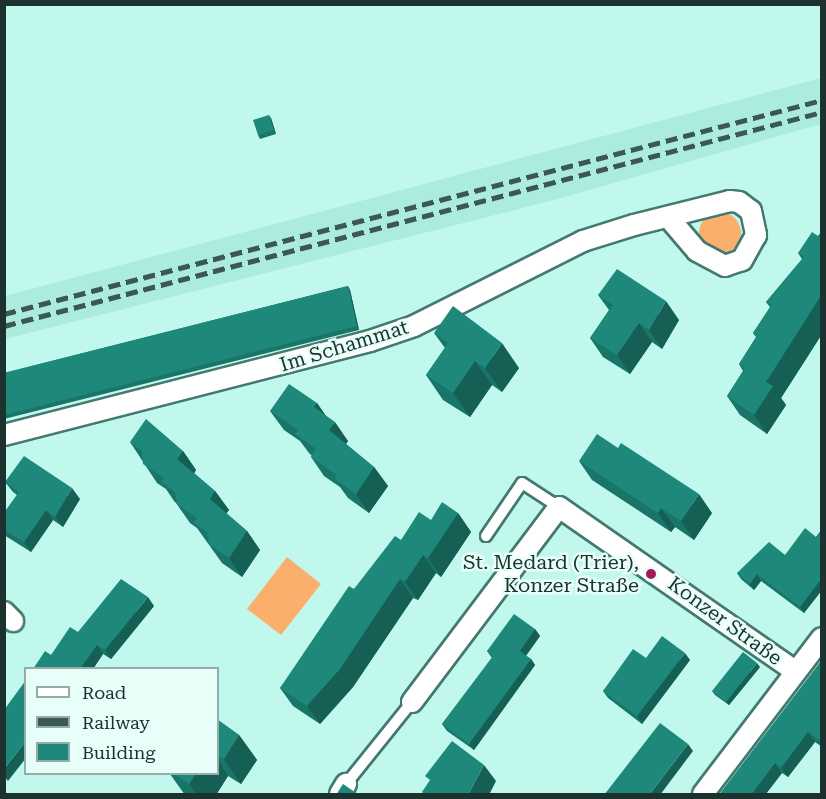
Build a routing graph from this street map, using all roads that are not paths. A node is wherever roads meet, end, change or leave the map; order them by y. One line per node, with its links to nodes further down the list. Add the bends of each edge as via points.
1 (668, 217): 2 (street, Im Schammat, via 583,241 414,326 370,341)
2 (4, 435)
3 (559, 507): 4 (lane, via 522,483); 6 (street, Konzer Straße); 7 (street)
4 (486, 536)
5 (822, 638): 6 (street)
6 (795, 671): 9 (street)
7 (412, 702): 8 (lane)
8 (343, 789)
9 (703, 795)

